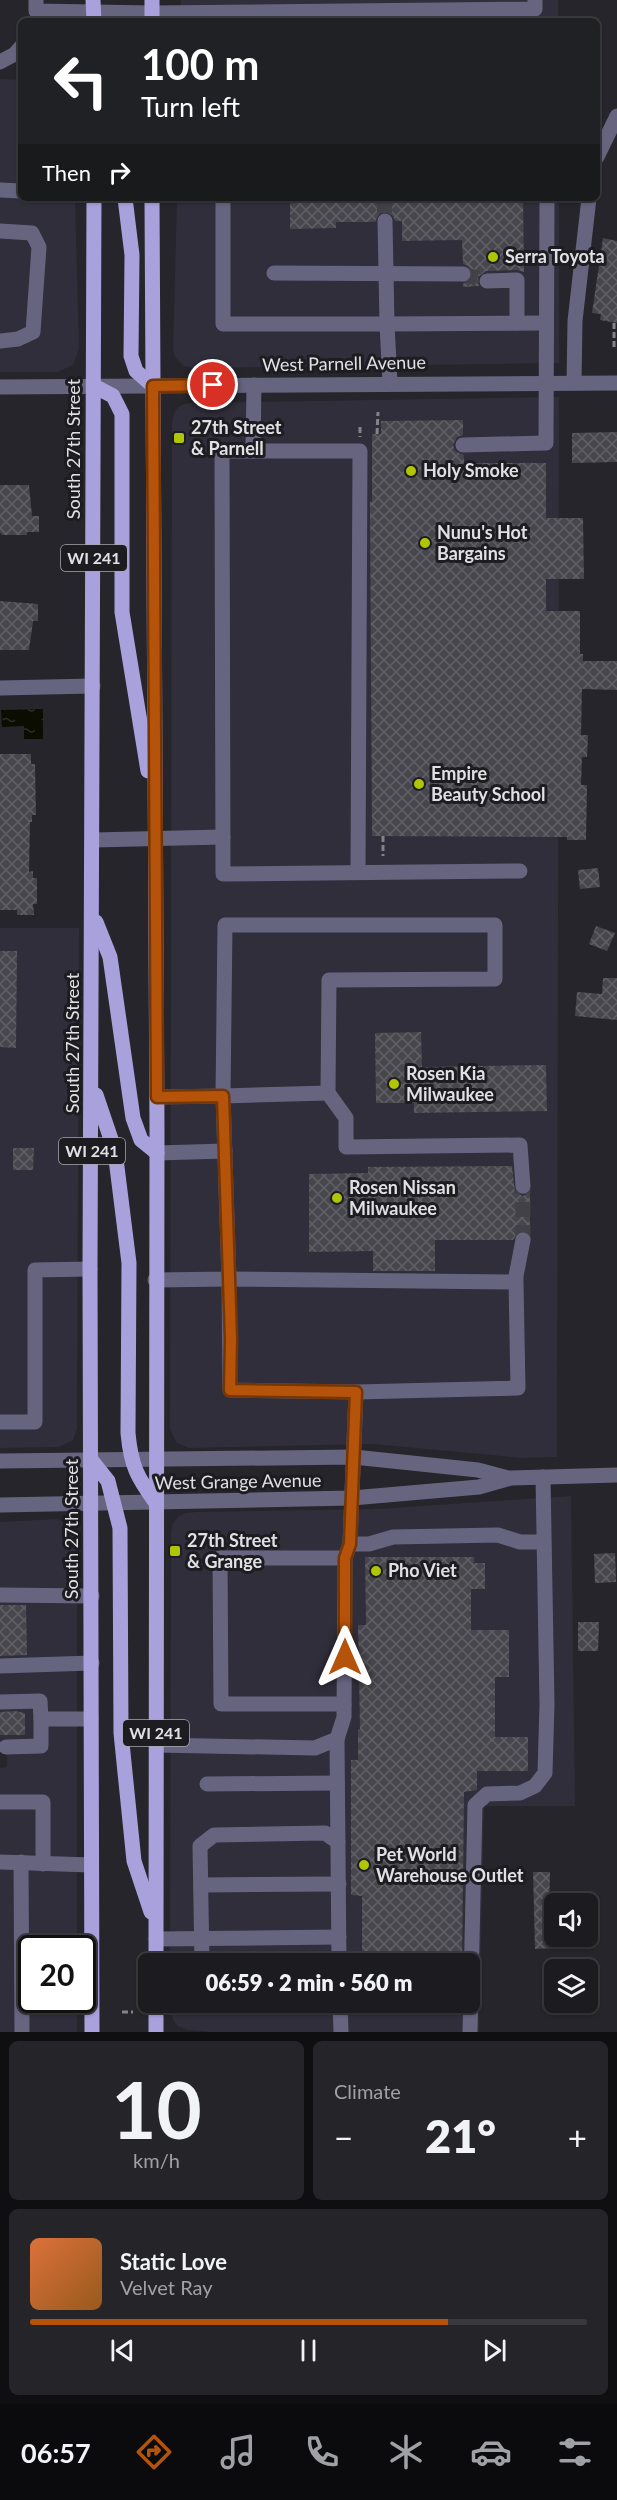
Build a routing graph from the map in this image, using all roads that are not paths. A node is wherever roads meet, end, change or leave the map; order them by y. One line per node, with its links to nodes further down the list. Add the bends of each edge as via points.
1 (535, 10): 5 (street)
2 (35, 11): 3 (street)
3 (93, 11): 4 (street)
4 (152, 11): 5 (street)
5 (222, 11)
6 (18, 50): 7 (street)
7 (0, 62)
8 (617, 116): 9 (street)
9 (600, 151)
10 (0, 190): 11 (street)
11 (18, 191)
12 (94, 201): 33 (main road, South 27th Street / WI 241)
13 (125, 201): 34 (main road, via 132,255 131,356 136,371)
14 (152, 201): 34 (main road, WI 241)
15 (223, 201): 26 (street, via 223,324)
16 (547, 201): 25 (street)
17 (589, 201): 30 (street, via 575,321)
18 (385, 221): 20 (street)
19 (0, 231): 27 (street, via 32,233 39,247 33,332)
20 (386, 272): 21 (street); 22 (street); 26 (street)
21 (274, 273)
22 (463, 274)
23 (487, 281): 24 (street, via 517,280)
24 (517, 323): 25 (street); 26 (street)
25 (546, 323): 29 (street)
26 (387, 324): 28 (street)
27 (0, 341)
28 (390, 383): 29 (street, West Parnell Avenue); 32 (street, West Parnell Avenue)
29 (546, 383): 30 (street, West Parnell Avenue); 36 (street, via 546,443)
30 (574, 383): 31 (street, West Parnell Avenue)
31 (617, 383)
32 (254, 385): 34 (street, West Parnell Avenue); 37 (street)
33 (94, 386): 34 (street, West Parnell Avenue); 35 (street, West Parnell Avenue); 38 (main road, South 27th Street / WI 241); 40 (main road, via 113,396 122,414 122,612)
34 (153, 386): 40 (main road, WI 241)
35 (0, 387)
36 (464, 444)
37 (254, 451): 41 (street, via 222,451); 45 (street, via 360,451)
38 (93, 686): 39 (street); 43 (main road, South 27th Street / WI 241)
39 (0, 688)
40 (155, 803): 42 (main road, WI 241)
41 (223, 837): 42 (street); 45 (street, via 223,874)
42 (155, 839): 43 (street); 50 (main road, WI 241)
43 (93, 840): 46 (main road, South 27th Street / WI 241)
44 (520, 871): 45 (street)
45 (358, 872)
46 (93, 913): 47 (main road, South 27th Street / WI 241); 52 (main road, via 110,957 134,1118 141,1140)
47 (93, 1084): 55 (main road, South 27th Street / WI 241); 65 (main road, via 115,1151 129,1263)
48 (328, 1093): 49 (street); 49 (street, via 329,980 495,979 495,925 225,925); 53 (street, via 346,1118 346,1147 520,1145)
49 (223, 1096): 50 (street); 51 (street)
50 (157, 1097): 52 (main road, WI 241)
51 (225, 1151): 52 (street); 56 (street)
52 (157, 1153): 57 (main road, WI 241)
53 (523, 1185)
54 (523, 1240): 58 (street)
55 (90, 1269): 60 (street, via 35,1270 35,1422); 64 (main road, South 27th Street / WI 241)
56 (229, 1279): 57 (street); 58 (street); 59 (street, via 230,1390)
57 (155, 1280): 62 (main road, WI 241)
58 (516, 1282): 59 (street, via 518,1388)
59 (356, 1392): 61 (street)
60 (0, 1422)
61 (354, 1457): 62 (street, West Grange Avenue); 68 (street, West Grange Avenue, via 478,1470); 69 (street)
62 (156, 1460): 65 (street, West Grange Avenue); 70 (main road, WI 241)
63 (0, 1461): 64 (street, West Grange Avenue)
64 (92, 1461): 65 (street, West Grange Avenue); 71 (main road, South 27th Street / WI 241); 72 (main road, via 108,1481)
65 (130, 1461): 70 (main road)
66 (617, 1475): 67 (street, West Grange Avenue)
67 (543, 1477): 68 (street, West Grange Avenue); 74 (street)
68 (511, 1478): 69 (street, West Grange Avenue, via 479,1487)
69 (352, 1498): 70 (street, West Grange Avenue); 75 (street)
70 (156, 1503): 72 (street, West Grange Avenue); 85 (main road, WI 241)
71 (92, 1504): 72 (street, West Grange Avenue); 73 (street, West Grange Avenue); 77 (main road, South 27th Street / WI 241)
72 (116, 1504): 97 (main road, via 120,1528 121,1733 134,1861)
73 (0, 1505)
74 (543, 1542): 75 (street, via 519,1542 498,1535 393,1537); 109 (street, via 545,1773 535,1786 520,1793 487,1794 475,1805)
75 (347, 1551): 81 (street); 81 (street, via 220,1558 221,1704)
76 (0, 1595): 77 (street)
77 (92, 1596): 78 (main road, South 27th Street / WI 241)
78 (92, 1663): 79 (street); 83 (main road, South 27th Street / WI 241)
79 (0, 1666)
80 (0, 1702): 82 (street, via 40,1701)
81 (344, 1704): 84 (street)
82 (41, 1719): 83 (street); 86 (street, via 41,1746)
83 (92, 1719): 94 (main road, South 27th Street / WI 241)
84 (337, 1739): 85 (street, via 315,1748); 88 (street)
85 (156, 1745): 97 (main road, WI 241)
86 (6, 1747)
87 (207, 1784): 88 (street)
88 (337, 1784): 90 (street)
89 (0, 1802): 93 (street, via 43,1803)
90 (338, 1842): 95 (street); 96 (street, via 325,1833 214,1835 200,1846)
91 (0, 1862): 92 (street)
92 (21, 1863): 93 (street); 105 (street)
93 (43, 1864): 94 (street)
94 (91, 1865): 106 (main road, South 27th Street / WI 241)
95 (339, 1884): 96 (street); 98 (street)
96 (201, 1885): 99 (street)
97 (156, 1932): 99 (street); 100 (main road, WI 241)
98 (339, 1937): 99 (street); 102 (street)
99 (202, 1938): 101 (street)
100 (156, 1953)
101 (202, 1953)
102 (339, 1953)
103 (156, 2013): 107 (main road)
104 (340, 2013): 108 (street)
105 (22, 2032)
106 (92, 2032)
107 (156, 2032)
108 (341, 2032)
109 (470, 2032)

